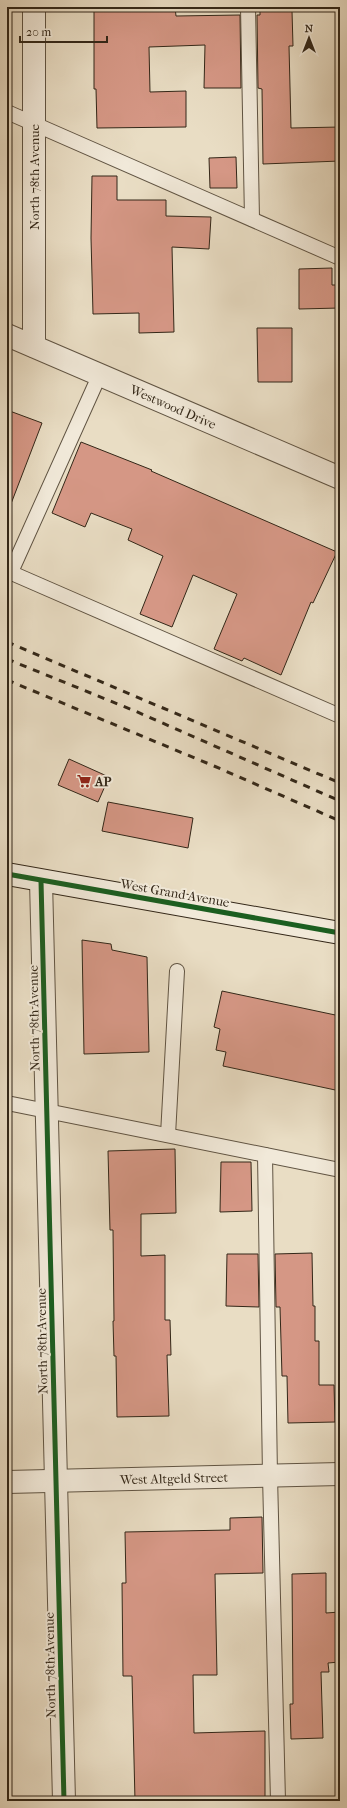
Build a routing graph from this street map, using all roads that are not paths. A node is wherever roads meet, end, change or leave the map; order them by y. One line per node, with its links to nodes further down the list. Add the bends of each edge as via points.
1 (34, 7): 4 (street, North 78th Avenue)
2 (248, 7): 5 (lane)
3 (7, 112): 4 (lane)
4 (34, 123): 5 (lane); 8 (street, North 78th Avenue)
5 (252, 219): 6 (lane)
6 (340, 258)
7 (7, 335): 8 (street, Westwood Drive)
8 (34, 346): 9 (street, Westwood Drive)
9 (100, 374): 10 (street, Westwood Drive); 11 (lane)
10 (340, 478)
11 (9, 571): 12 (lane)
12 (340, 716)
13 (7, 874): 14 (street, West Grand Avenue)
14 (41, 881): 15 (street, West Grand Avenue); 18 (street, North 78th Avenue)
15 (340, 933)
16 (178, 971): 19 (lane)
17 (7, 1103): 18 (lane)
18 (47, 1111): 19 (lane); 24 (street, North 78th Avenue)
19 (168, 1135): 20 (lane)
20 (265, 1155): 21 (lane); 23 (lane)
21 (340, 1170)
22 (340, 1474): 23 (street, West Altgeld Street)
23 (270, 1476): 24 (street, West Altgeld Street); 27 (lane)
24 (56, 1481): 25 (street, West Altgeld Street); 26 (street, North 78th Avenue)
25 (7, 1482)
26 (64, 1801)
27 (278, 1801)

